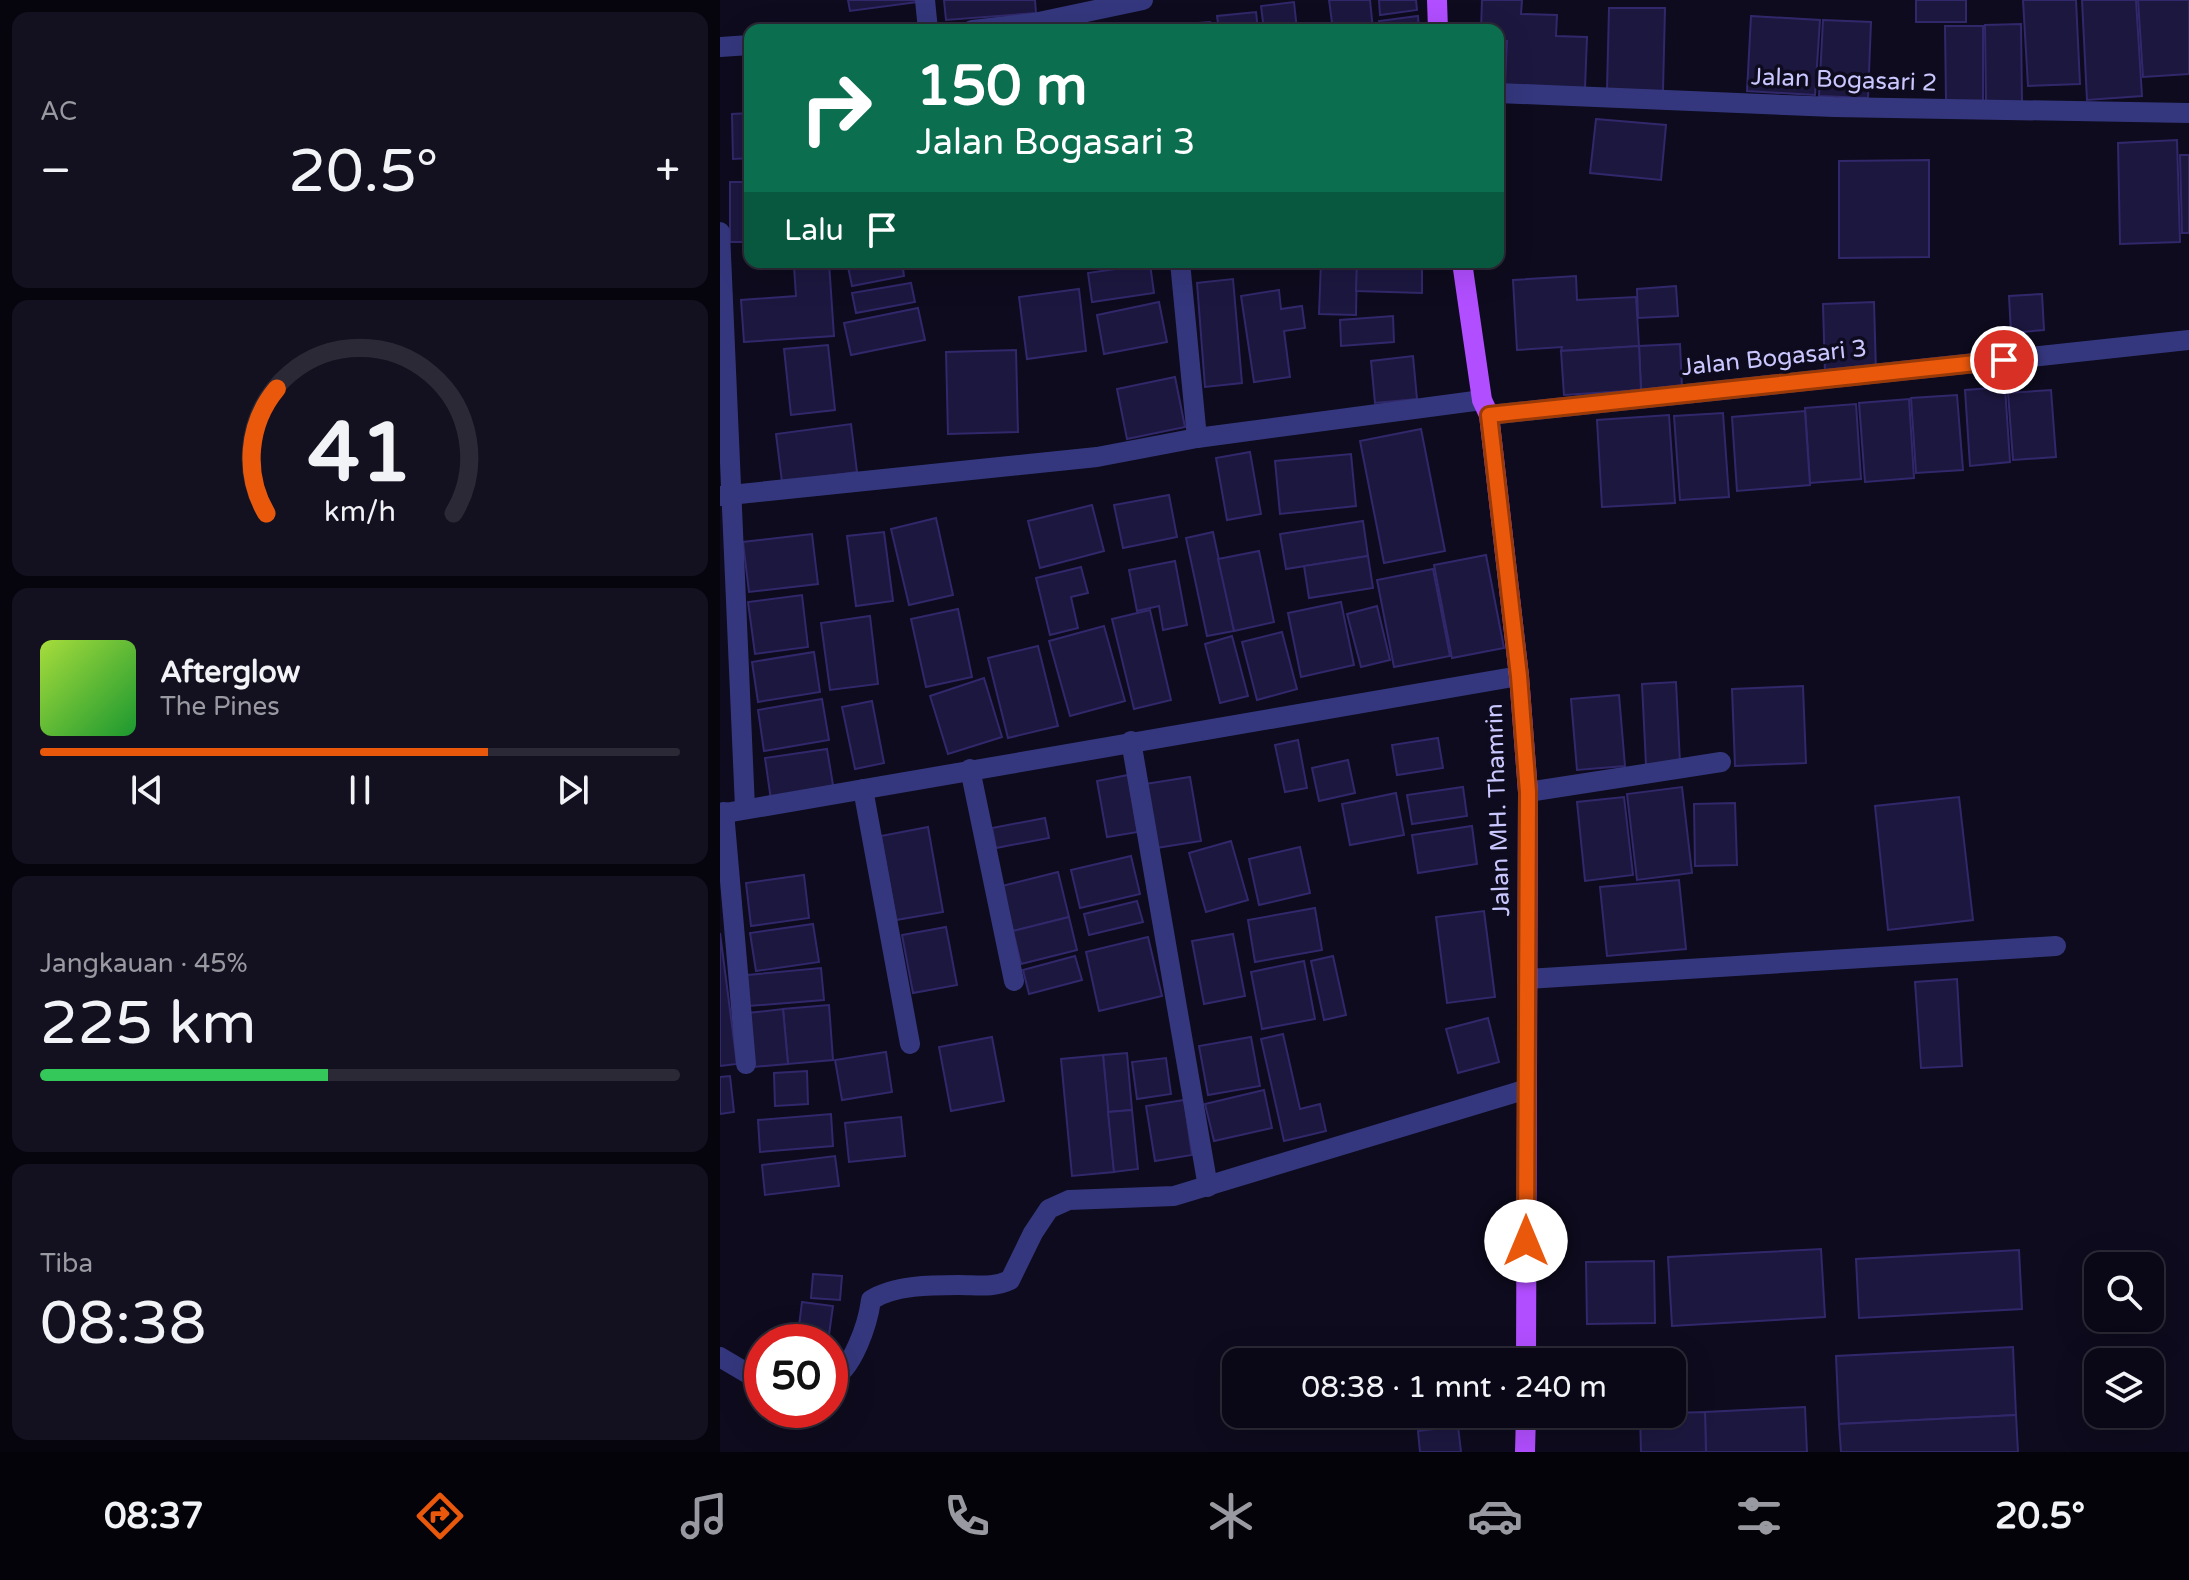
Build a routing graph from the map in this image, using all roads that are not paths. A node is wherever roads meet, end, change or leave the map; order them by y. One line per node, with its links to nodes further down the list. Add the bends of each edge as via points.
1 (925, 0): 4 (street)
2 (1143, 0): 5 (street)
3 (1437, 0): 6 (main road)
4 (927, 24)
5 (1025, 24)
6 (1438, 24)
7 (744, 45): 8 (street)
8 (720, 47)
9 (1504, 93): 10 (street, Jalan Bogasari 2, via 1834,107)
10 (2189, 113)
11 (720, 232): 17 (street)
12 (1181, 268): 16 (street)
13 (1463, 268): 15 (main road, Jalan MH. Thamrin)
14 (2189, 340): 15 (street, Jalan Bogasari 3)
15 (1486, 407): 16 (street, Jalan Bogasari 3); 18 (main road, Jalan MH. Thamrin)
16 (1197, 438): 17 (street, Jalan Bogasari 3, via 1097,457)
17 (725, 496): 24 (street)
18 (1519, 676): 19 (street); 23 (main road, Jalan MH. Thamrin)
19 (1131, 741): 21 (street); 32 (street)
20 (1721, 762): 23 (street)
21 (970, 769): 22 (street); 28 (street)
22 (863, 789): 24 (street); 29 (street)
23 (1528, 792): 27 (main road, Jalan MH. Thamrin)
24 (745, 808): 25 (street)
25 (722, 813): 30 (street)
26 (2056, 946): 27 (street)
27 (1527, 979): 31 (main road, Jalan MH. Thamrin)
28 (1014, 981)
29 (910, 1044)
30 (746, 1064)
31 (1527, 1089): 32 (street); 33 (main road, Jalan MH. Thamrin)
32 (1208, 1187): 35 (street, via 1174,1196 1053,1205 1010,1280 999,1286 885,1291 871,1300 869,1318)
33 (1526, 1348)
34 (720, 1357): 36 (street)
35 (848, 1363)
36 (744, 1371)
37 (1526, 1428): 38 (main road)
38 (1525, 1452)

